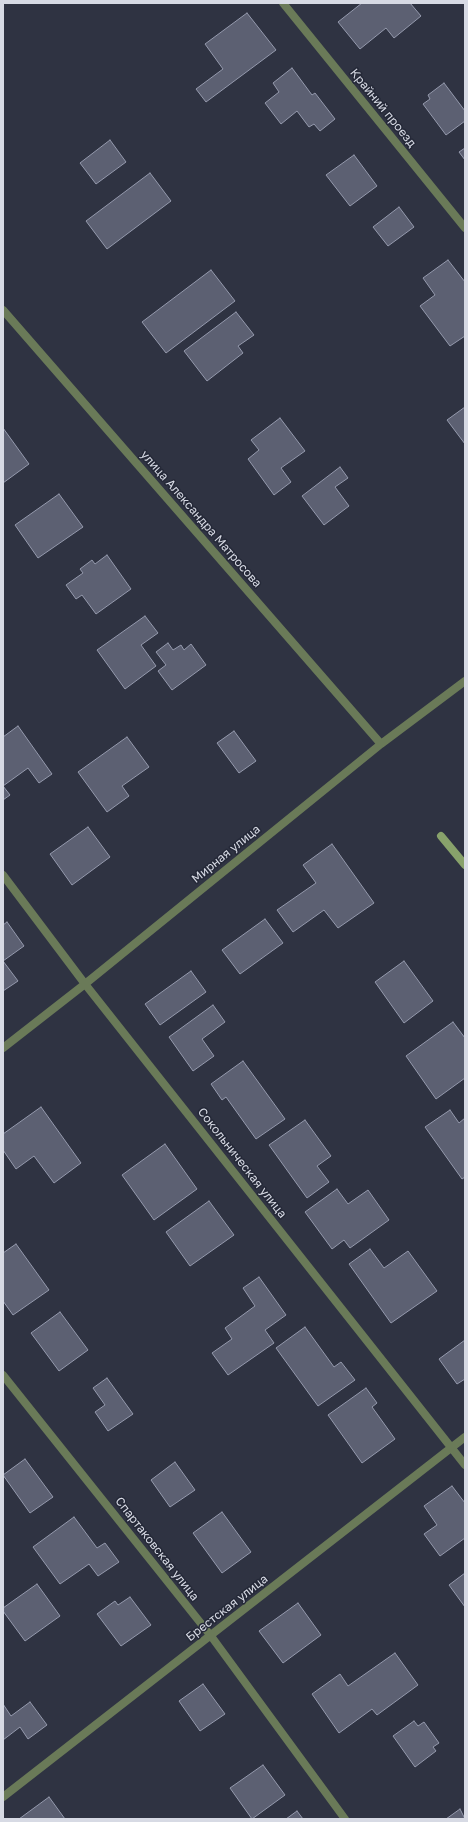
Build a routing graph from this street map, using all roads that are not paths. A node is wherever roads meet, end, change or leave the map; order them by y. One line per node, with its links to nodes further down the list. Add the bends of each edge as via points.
1 (283, 3): 2 (street, Крайний проезд)
2 (465, 228)
3 (3, 310): 5 (street, улица Александра Матросова)
4 (465, 680): 5 (street, Мирная улица)
5 (381, 744): 9 (street, Мирная улица)
6 (441, 836): 7 (street)
7 (465, 865)
8 (3, 875): 9 (street, Сокольническая улица)
9 (85, 984): 10 (street, Мирная улица); 13 (street, Сокольническая улица)
10 (3, 1048)
11 (3, 1375): 15 (street, Спартаковская улица)
12 (465, 1437): 13 (street, Брестская улица)
13 (452, 1447): 14 (street, Сокольническая улица); 15 (street, Брестская улица)
14 (465, 1465)
15 (210, 1636): 16 (street, Брестская улица); 17 (street, Спартаковская улица)
16 (3, 1797)
17 (345, 1819)

